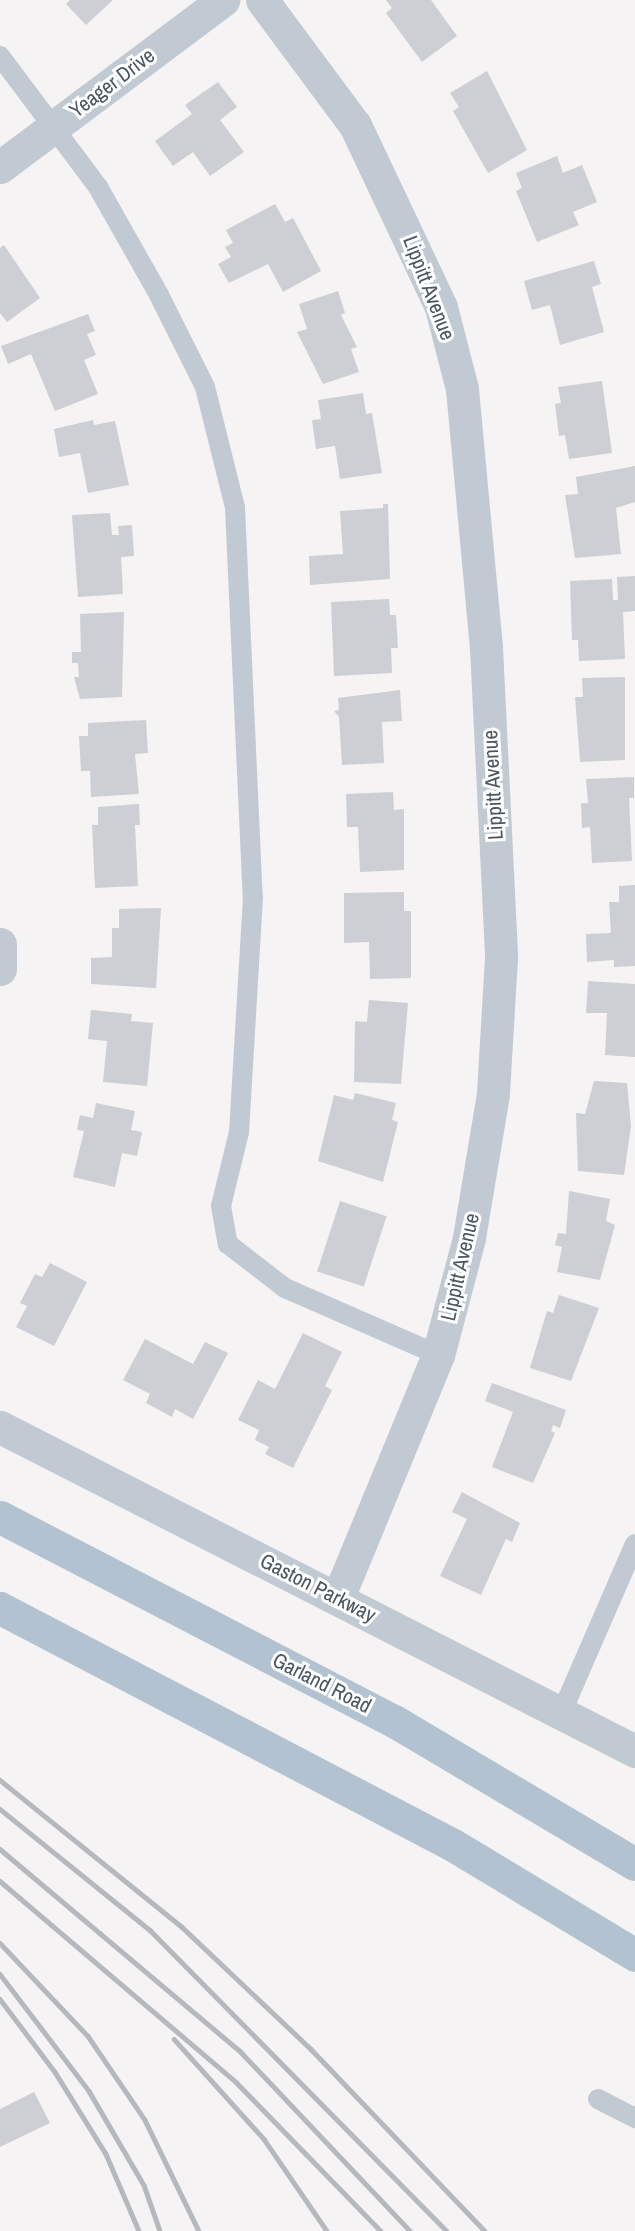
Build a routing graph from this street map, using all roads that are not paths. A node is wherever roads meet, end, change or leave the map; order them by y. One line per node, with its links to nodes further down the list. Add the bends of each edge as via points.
1 (223, 0): 4 (street, Yeager Drive)
2 (262, 0): 8 (street, Lippitt Avenue, via 355,125 441,307 464,401 486,647 501,958 493,1094 470,1238)
3 (0, 56): 4 (lane)
4 (54, 126): 5 (street, Yeager Drive); 8 (lane, via 98,187 205,387 235,507 253,897 239,1132 221,1206 228,1244 285,1288)
5 (0, 167)
6 (0, 944): 7 (street)
7 (0, 969)
8 (438, 1355): 12 (street, Lippitt Avenue)
9 (0, 1427): 12 (street, Gaston Parkway)
10 (0, 1517): 16 (main road, Garland Road, via 394,1721)
11 (635, 1544): 14 (lane)
12 (338, 1598): 14 (street, Gaston Parkway)
13 (0, 1608): 17 (main road, via 453,1845)
14 (561, 1713): 15 (street, Gaston Parkway)
15 (635, 1751)
16 (635, 1864)
17 (635, 1954)
18 (598, 2099): 19 (lane)
19 (635, 2118)

